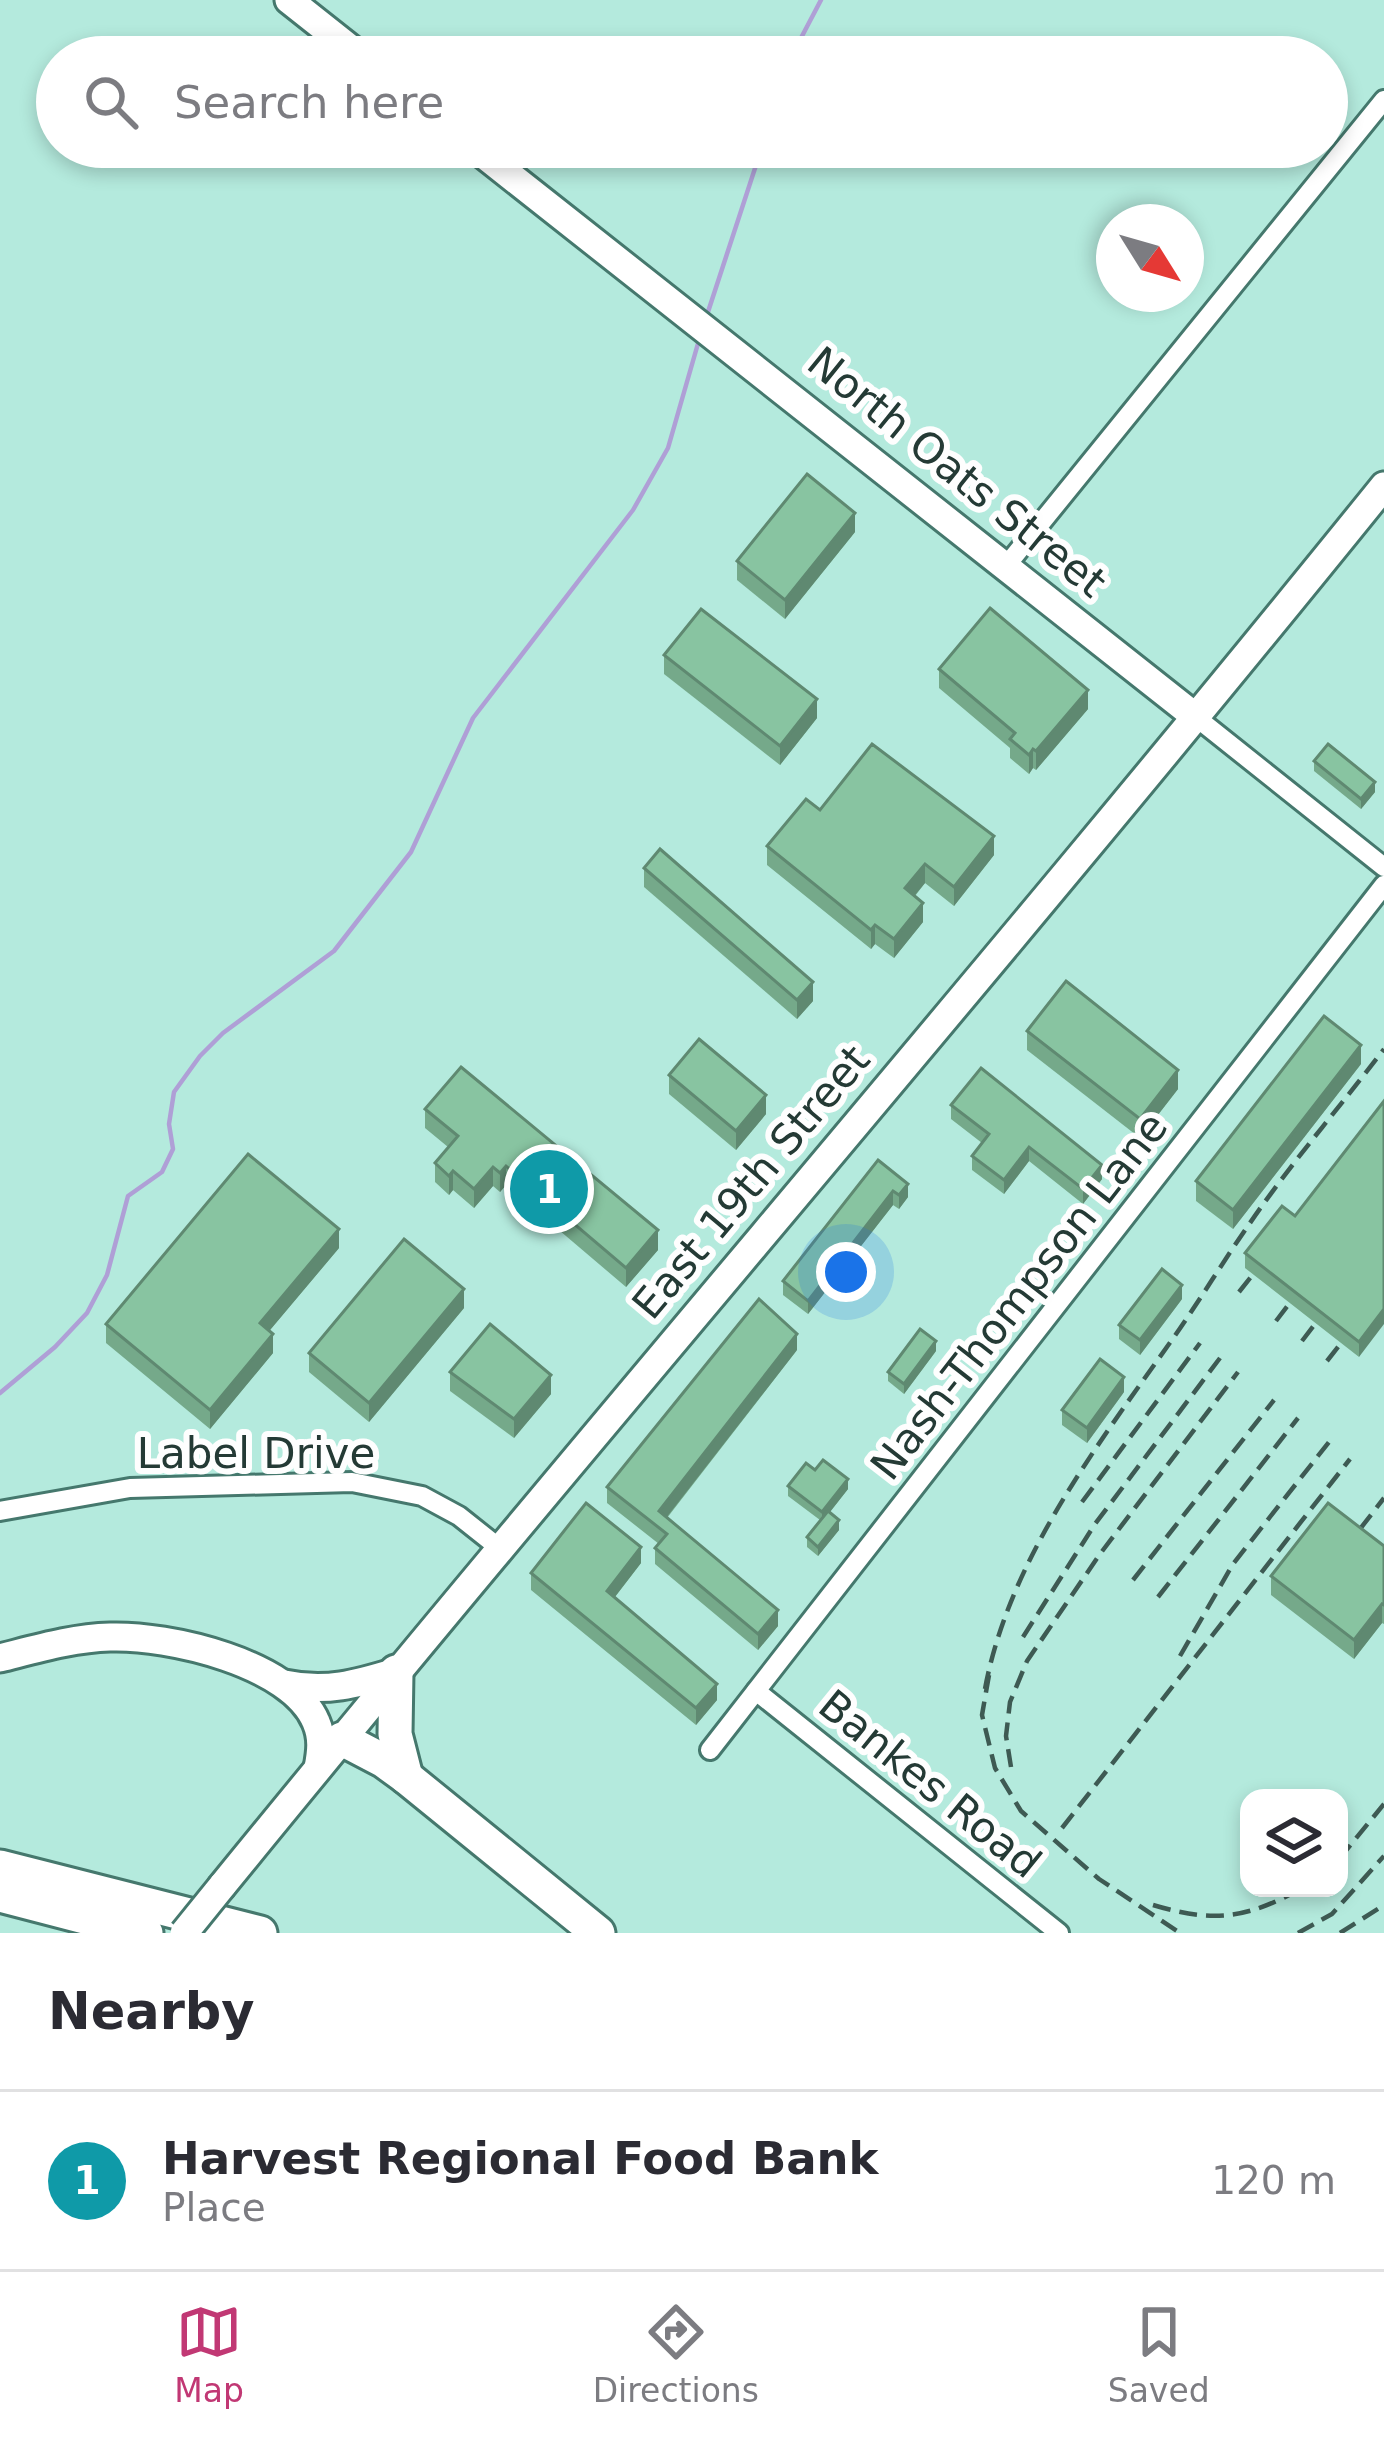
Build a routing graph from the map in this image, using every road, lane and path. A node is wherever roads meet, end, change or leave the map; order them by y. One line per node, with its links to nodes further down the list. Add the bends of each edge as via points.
1 (289, 0): 2 (street)
2 (334, 36)
3 (1384, 100): 4 (street)
4 (1348, 144)
5 (501, 168): 8 (street, North Oats Street)
6 (1329, 168): 8 (street)
7 (1384, 486): 9 (street, East 19th Street)
8 (1006, 566): 9 (street, North Oats Street)
9 (1197, 718): 10 (street, North Oats Street); 13 (street, East 19th Street)
10 (1384, 867)
11 (1384, 885): 17 (street, Nash-Thompson Lane)
12 (0, 1511): 13 (street, Label Drive, via 130,1488 352,1482 422,1496)
13 (498, 1547): 15 (street, East 19th Street)
14 (0, 1658): 16 (street, via 139,1637 194,1647)
15 (396, 1672): 16 (street, via 340,1688); 18 (street, East 19th Street); 21 (highway, via 395,1734)
16 (284, 1684): 20 (street, via 315,1720)
17 (756, 1691): 19 (street, Nash-Thompson Lane); 28 (street, Bankes Road)
18 (342, 1739): 20 (street, East 19th Street); 21 (highway)
19 (710, 1750)
20 (318, 1768): 25 (street, East 19th Street, bridge)
21 (406, 1777): 27 (highway)
22 (0, 1867): 26 (highway)
23 (0, 1895): 24 (highway)
24 (146, 1933)
25 (184, 1933)
26 (260, 1933)
27 (598, 1933)
28 (1059, 1933)

